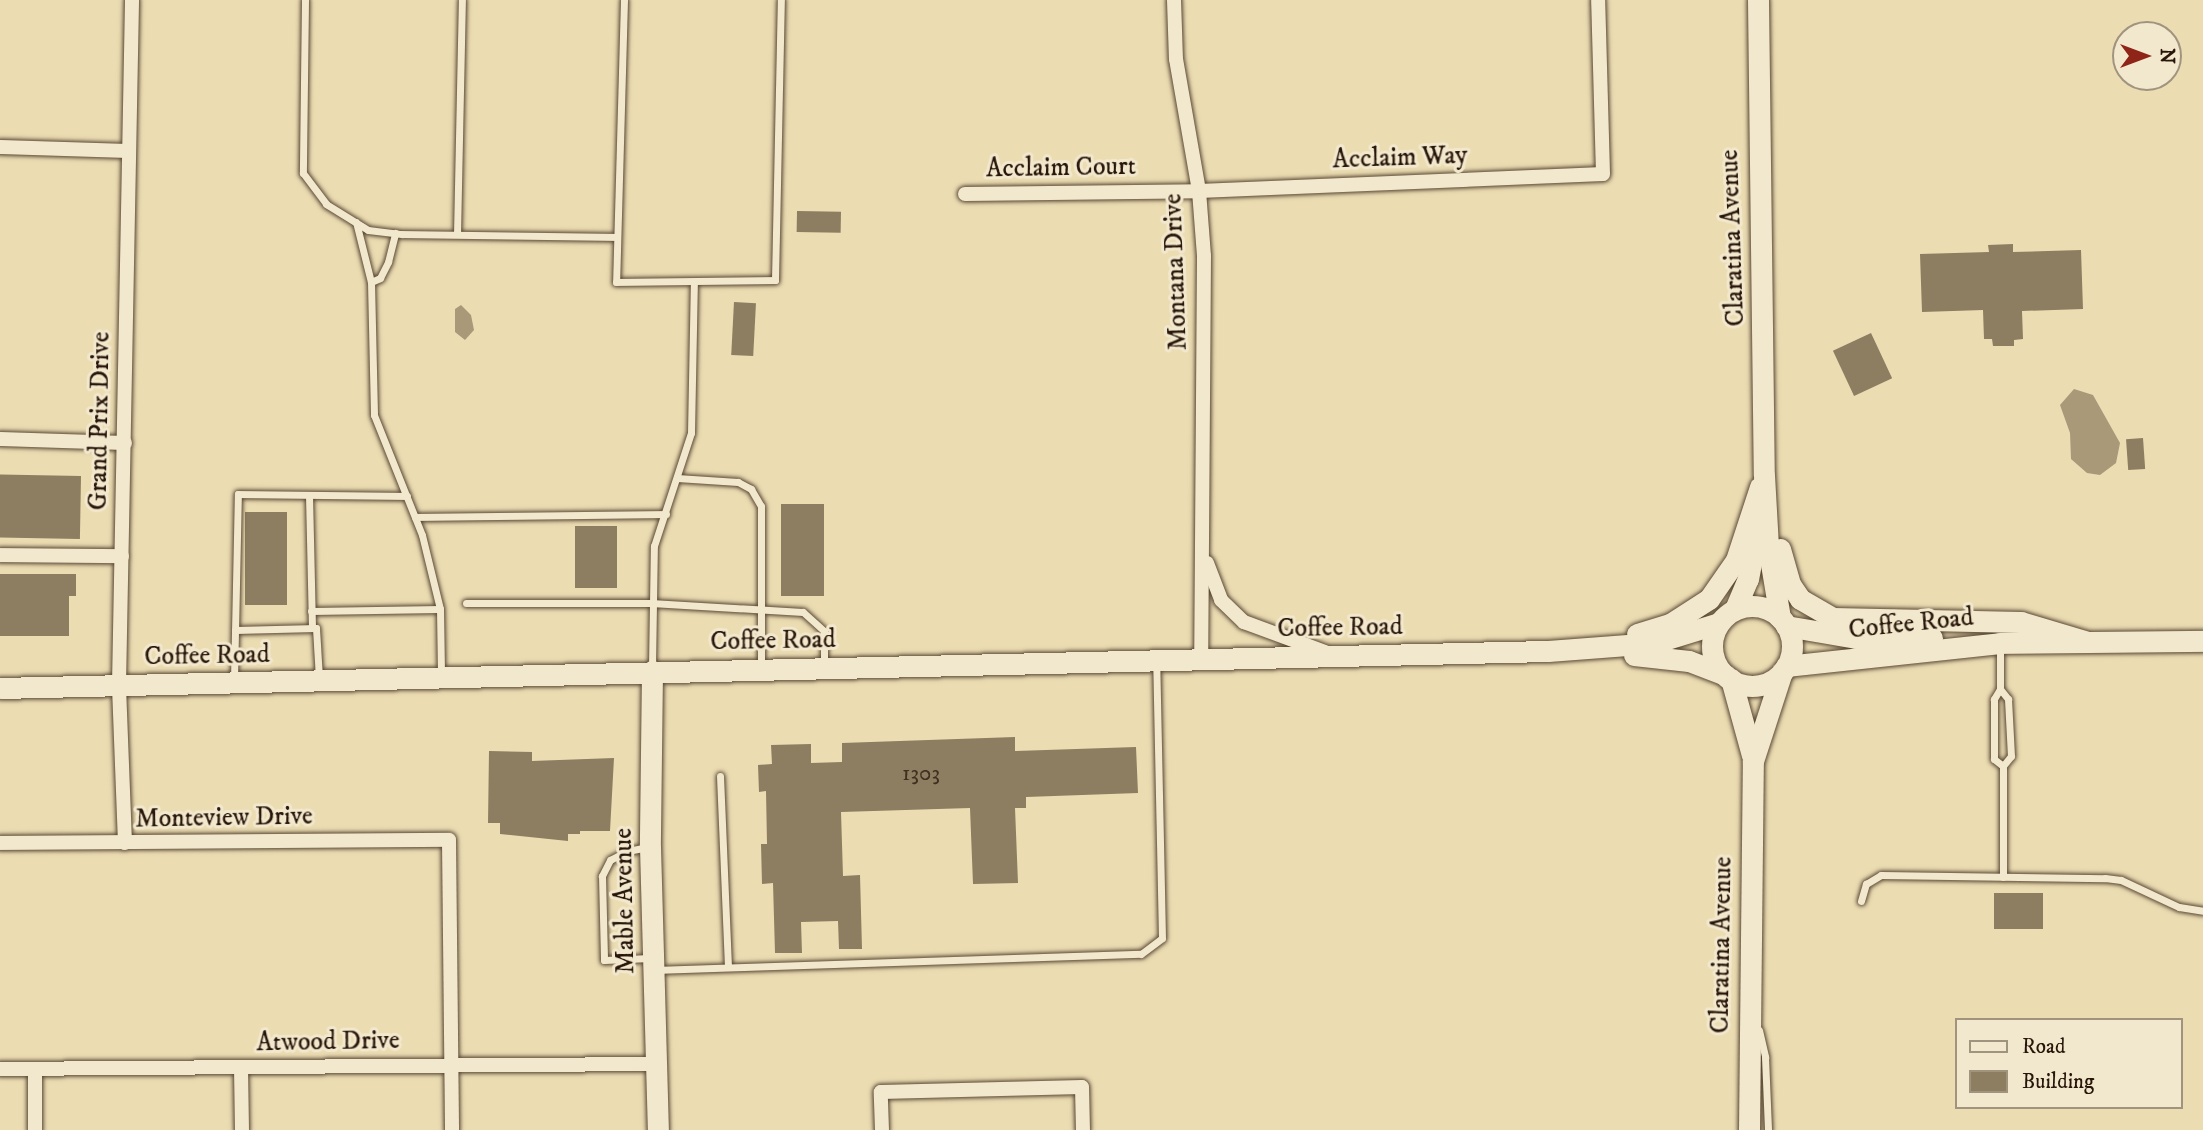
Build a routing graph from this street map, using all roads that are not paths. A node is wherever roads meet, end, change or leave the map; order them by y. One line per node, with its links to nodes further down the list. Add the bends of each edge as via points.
1 (132, 0): 10 (street, Grand Prix Drive)
2 (305, 0): 13 (lane, via 303,173 326,204)
3 (462, 0): 15 (lane)
4 (624, 0): 16 (lane)
5 (781, 0): 18 (lane, via 775,280)
6 (1174, 0): 11 (street, Montana Drive, via 1176,59)
7 (1598, 0): 11 (street, Acclaim Way, via 1603,174)
8 (1758, 0): 21 (main road, Claratina Avenue)
9 (0, 147): 10 (street)
10 (129, 151): 20 (street, Grand Prix Drive)
11 (1199, 191): 12 (street, Acclaim Court); 27 (street, Montana Drive, via 1205,312)
12 (965, 194)
13 (356, 222): 14 (lane, via 368,230); 17 (lane)
14 (395, 233): 15 (lane); 17 (lane, via 388,262 380,278)
15 (457, 234): 16 (lane)
16 (617, 237): 18 (lane, via 616,282)
17 (371, 282): 24 (lane, via 374,415)
18 (694, 282): 22 (lane, via 691,433)
19 (0, 439): 20 (street)
20 (125, 443): 29 (street, Grand Prix Drive)
21 (1764, 475): 35 (main road, Claratina Avenue, via 1752,562); 36 (main road, Claratina Avenue, via 1768,545); 40 (main road, via 1790,584 1816,610 1859,621 2021,622); 42 (main road, via 1736,560 1709,598 1680,619 1651,630)
22 (677, 478): 25 (lane); 33 (lane, via 738,482 751,489 761,506)
23 (309, 495): 24 (lane); 34 (lane); 38 (lane, via 238,494)
24 (407, 496): 26 (lane)
25 (666, 514): 26 (lane); 31 (lane, via 654,547)
26 (415, 517): 32 (lane)
27 (1202, 543): 43 (street, Montana Drive, via 1221,600 1239,618 1273,635); 44 (street, Montana Drive)
28 (0, 555): 29 (street)
29 (122, 556): 54 (street, Grand Prix Drive)
30 (466, 603): 31 (lane)
31 (651, 603): 33 (lane); 49 (lane)
32 (440, 609): 34 (lane); 51 (lane)
33 (761, 609): 46 (lane, via 803,612 817,620 824,631); 47 (lane)
34 (312, 611): 37 (lane)
35 (1727, 616): 36 (main road, via 1762,607); 42 (main road, Coffee Road, via 1654,643); 50 (main road, via 1713,653)
36 (1783, 622): 41 (main road, Coffee Road, via 1856,638); 48 (main road, via 1792,649)
37 (312, 628): 38 (lane); 52 (lane, via 316,628)
38 (235, 630): 53 (lane)
39 (2203, 641): 40 (main road, Coffee Road)
40 (2088, 642): 41 (main road, Coffee Road)
41 (2000, 643): 48 (main road, Coffee Road); 56 (lane)
42 (1548, 651): 43 (main road, Coffee Road); 50 (main road, Coffee Road, via 1660,656)
43 (1340, 656): 44 (main road, Coffee Road)
44 (1200, 660): 45 (main road, Coffee Road)
45 (1156, 661): 46 (main road, Coffee Road); 67 (lane, via 1162,938 1141,954)
46 (824, 668): 47 (main road, Coffee Road)
47 (761, 669): 49 (main road, Coffee Road)
48 (1784, 669): 50 (main road, via 1760,685); 57 (main road, Claratina Avenue)
49 (652, 671): 51 (main road, Coffee Road); 62 (main road, Mable Avenue)
50 (1728, 677): 57 (main road, Claratina Avenue)
51 (442, 680): 52 (main road, Coffee Road)
52 (319, 683): 53 (main road, Coffee Road)
53 (234, 684): 54 (main road, Coffee Road)
54 (119, 685): 55 (main road, Coffee Road); 61 (street, Grand Prix Drive)
55 (0, 688)
56 (2000, 689): 58 (lane, via 2008,699 2011,757); 58 (lane, via 1994,699 1994,759)
57 (1754, 761): 68 (main road, Claratina Avenue)
58 (2003, 766): 63 (lane)
59 (720, 776): 67 (lane)
60 (0, 843): 61 (street, Monteview Drive)
61 (125, 844): 70 (street, Monteview Drive, via 449,840)
62 (650, 846): 66 (main road, Mable Avenue); 66 (lane, via 610,860 603,876 604,960)
63 (2003, 877): 64 (lane, via 1881,875 1866,884); 65 (lane, via 2122,880 2179,907)
64 (1861, 901)
65 (2203, 911)
66 (654, 964): 67 (lane); 69 (main road, Mable Avenue)
67 (728, 966)
68 (1748, 986): 80 (main road, Claratina Avenue); 81 (lane, via 1765,1057)
69 (657, 1064): 70 (street, Atwood Drive); 77 (main road, Mable Avenue)
70 (451, 1065): 71 (street, Atwood Drive); 76 (street)
71 (241, 1068): 73 (street, Atwood Drive); 75 (street)
72 (0, 1069): 73 (street, Atwood Drive)
73 (35, 1069): 74 (street)
74 (35, 1130)
75 (242, 1130)
76 (452, 1130)
77 (658, 1130)
78 (882, 1130): 79 (street, via 881,1092 1082,1087)
79 (1083, 1130)
80 (1749, 1130)
81 (1768, 1130)

